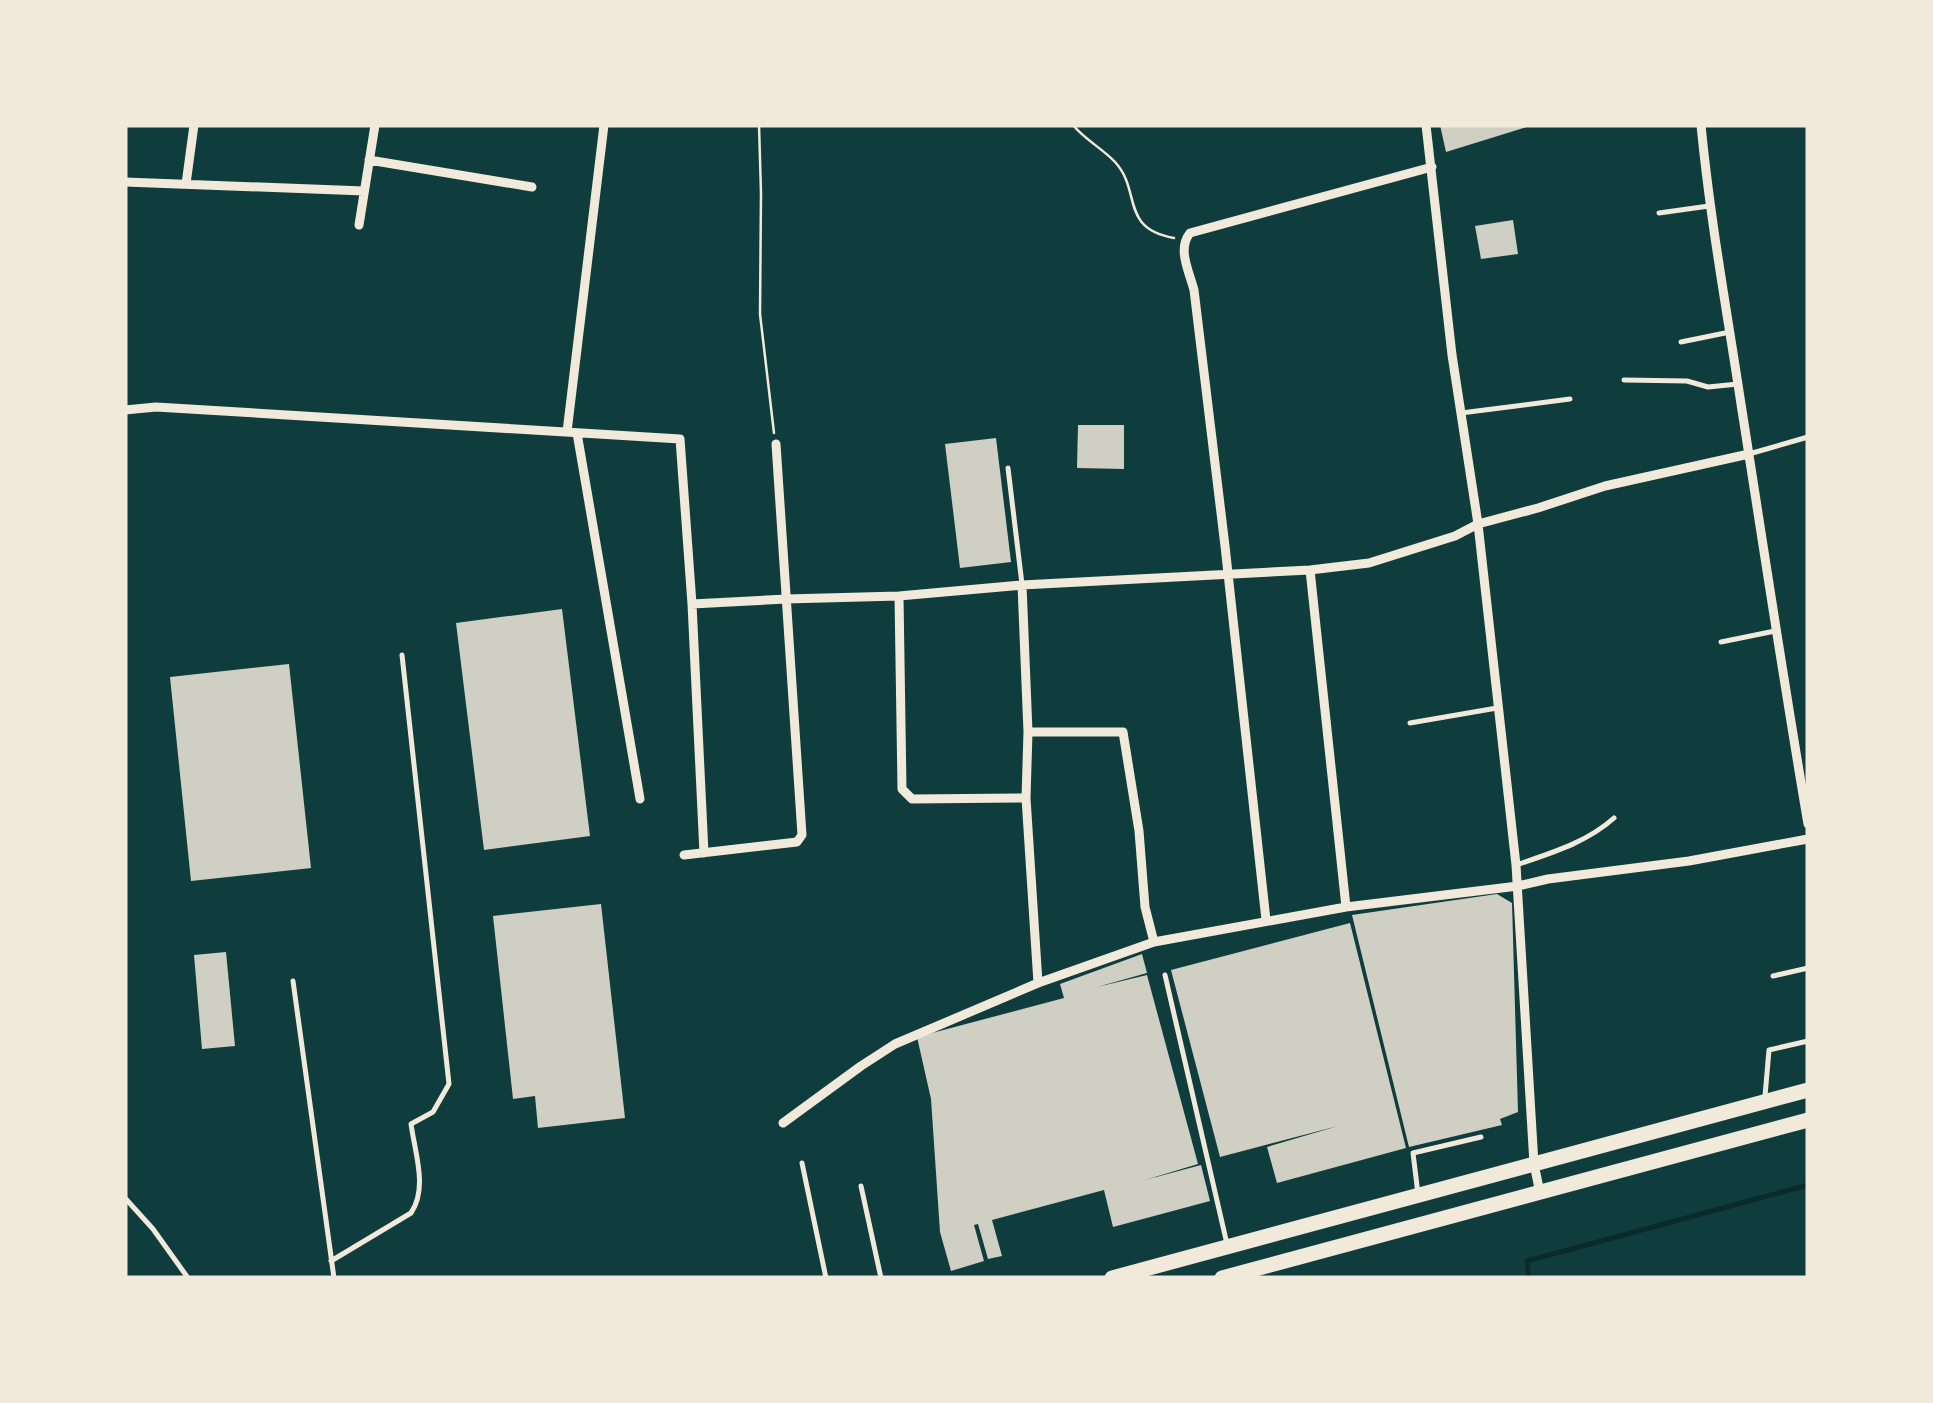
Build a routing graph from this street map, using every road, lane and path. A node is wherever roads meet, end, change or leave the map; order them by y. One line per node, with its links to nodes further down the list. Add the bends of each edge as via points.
1 (194, 125): 11 (street)
2 (375, 125): 8 (street)
3 (604, 125): 25 (street)
4 (759, 125): 27 (path, via 760,314)
5 (1073, 125): 17 (path, via 1126,176 1133,210 1146,227)
6 (1426, 125): 9 (street)
7 (1701, 125): 14 (street)
8 (369, 160): 12 (street); 13 (street)
9 (1432, 167): 17 (street, via 1190,233); 24 (street)
10 (125, 182): 11 (street)
11 (186, 184): 13 (street)
12 (532, 187)
13 (364, 190): 16 (street)
14 (1709, 206): 15 (lane); 18 (street)
15 (1658, 213)
16 (358, 225)
17 (1185, 240): 32 (street)
18 (1730, 332): 19 (lane); 21 (street)
19 (1681, 342)
20 (1624, 380): 21 (lane)
21 (1738, 384): 28 (street)
22 (1570, 399): 24 (lane)
23 (125, 410): 25 (street)
24 (1461, 413): 30 (street)
25 (572, 432): 36 (street, via 680,440); 44 (street)
26 (1808, 437): 28 (lane)
27 (776, 444): 35 (street)
28 (1749, 454): 30 (street, via 1605,486); 37 (street)
29 (1008, 468): 33 (lane)
30 (1478, 524): 31 (street, via 1370,562); 40 (street)
31 (1310, 570): 32 (street); 52 (street)
32 (1228, 573): 33 (street); 53 (street)
33 (1022, 584): 34 (street); 42 (street)
34 (900, 596): 35 (street); 43 (street, via 902,788 912,798)
35 (786, 599): 36 (street); 48 (street, via 802,835 797,842)
36 (692, 604): 48 (street)
37 (1775, 631): 38 (lane); 46 (street)
38 (1721, 642)
39 (402, 655): 73 (lane, via 449,1084 433,1112 411,1124 418,1203)
40 (1497, 708): 41 (lane); 50 (street)
41 (1410, 723)
42 (1028, 732): 43 (street); 54 (street, via 1123,732)
43 (1026, 798): 59 (street)
44 (640, 799)
45 (1614, 818): 50 (lane, via 1568,847)
46 (1808, 824)
47 (1808, 839): 51 (street)
48 (704, 853): 49 (street)
49 (684, 854)
50 (1516, 865): 51 (street)
51 (1518, 886): 52 (street); 67 (street)
52 (1346, 907): 53 (street)
53 (1266, 920): 54 (street)
54 (1154, 942): 59 (street)
55 (1808, 968): 57 (lane)
56 (1165, 975): 72 (lane)
57 (1773, 976)
58 (293, 980): 73 (lane)
59 (1038, 984): 64 (street, via 895,1044)
60 (1808, 1042): 62 (lane, via 1768,1050)
61 (1808, 1090): 62 (main road)
62 (1764, 1102): 67 (main road)
63 (1808, 1120): 69 (main road)
64 (783, 1123)
65 (1482, 1136): 70 (lane, via 1414,1152)
66 (802, 1163): 76 (lane)
67 (1534, 1164): 69 (street); 70 (main road)
68 (861, 1186): 77 (lane)
69 (1540, 1193): 79 (main road)
70 (1418, 1196): 72 (main road)
71 (125, 1198): 74 (lane)
72 (1228, 1247): 78 (main road)
73 (331, 1261): 75 (lane)
74 (188, 1278)
75 (334, 1278)
76 (826, 1278)
77 (881, 1278)
78 (1112, 1278)
79 (1222, 1278)

